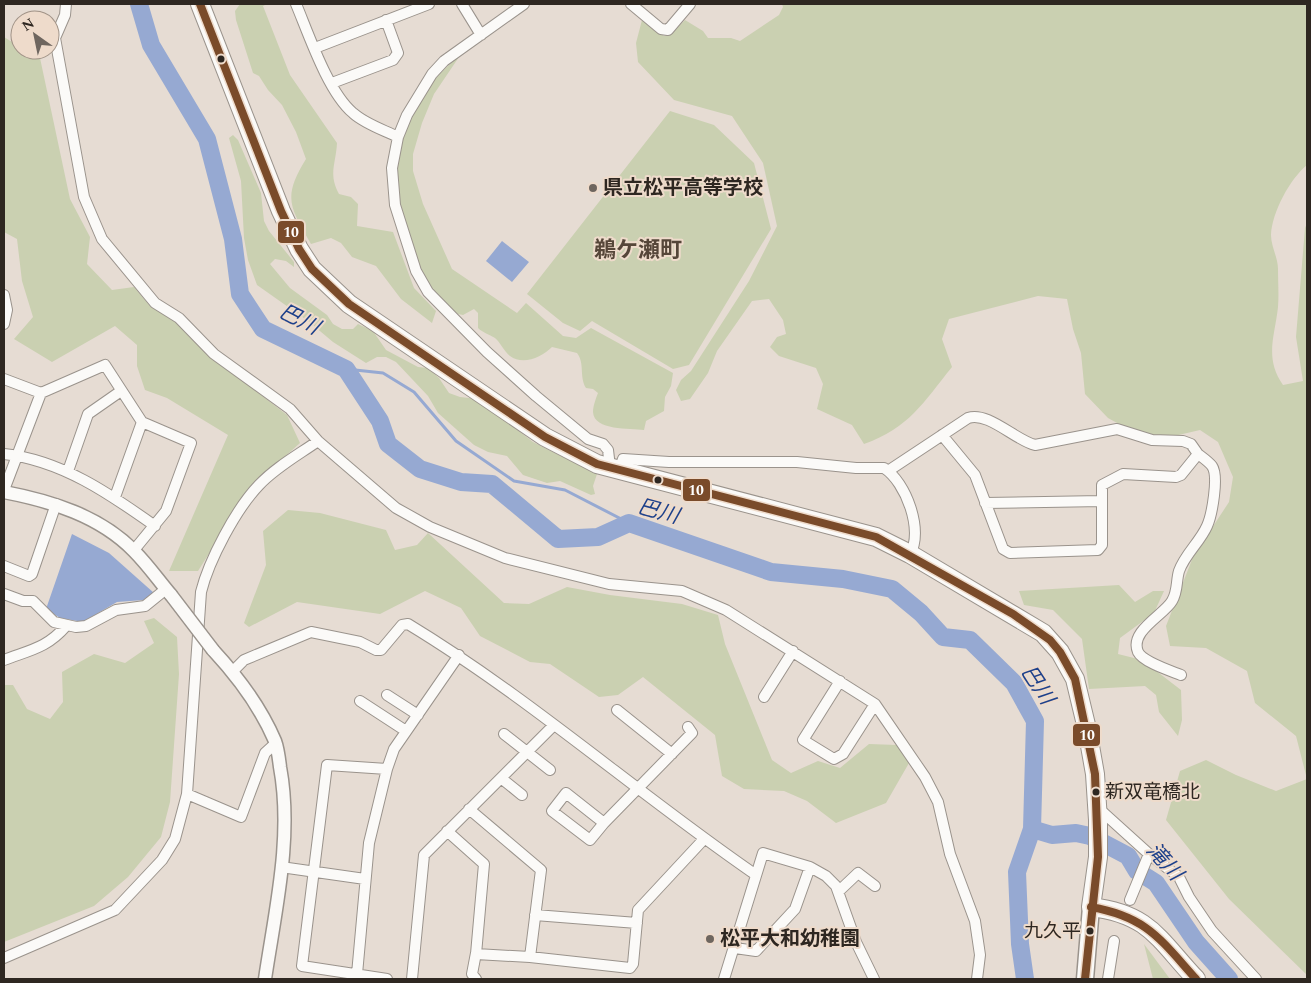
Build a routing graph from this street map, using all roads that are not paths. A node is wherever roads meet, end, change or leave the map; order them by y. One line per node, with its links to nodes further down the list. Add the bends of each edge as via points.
1 (66, 4): 21 (street, via 55,38 84,196 102,239 155,303 179,318 214,354 290,409)
2 (200, 4): 25 (highway, via 281,211 312,269 349,304 545,437 575,454)
3 (296, 4): 11 (street)
4 (429, 4): 9 (street)
5 (462, 4): 10 (street)
6 (524, 4): 10 (street)
7 (631, 4): 8 (street, via 660,29 668,30)
8 (690, 4)
9 (386, 20): 11 (street); 12 (street, via 398,53 393,60)
10 (481, 34): 13 (street, via 432,74 407,115)
11 (315, 48): 12 (street)
12 (332, 83): 13 (street, via 346,107 355,115)
13 (398, 137): 25 (street, via 392,168 395,206 421,283 487,352 536,396 588,438 604,444)
14 (4, 295): 15 (street, via 7,310)
15 (4, 324)
16 (4, 379): 18 (street)
17 (121, 391): 18 (street, via 104,365); 19 (street); 26 (street, via 88,414)
18 (41, 392): 24 (street)
19 (142, 422): 29 (street); 33 (street, via 191,443 166,512)
20 (942, 435): 23 (street, via 975,416 1036,445 1117,429 1152,440 1184,441 1191,444); 27 (street); 31 (street, via 975,476)
21 (318, 441): 40 (street, via 396,508 430,527 505,558 609,584 682,591 726,610); 63 (street, via 258,486 207,569 201,592)
22 (4, 454): 24 (street)
23 (1198, 454): 30 (street, via 1182,475 1176,477 1123,474 1102,485); 44 (street, via 1212,466 1216,476 1208,524 1179,572 1176,594 1171,603 1146,627 1137,644 1141,655)
24 (16, 455): 26 (street); 28 (street)
25 (615, 468): 27 (street, via 623,459 798,462 874,467); 35 (highway, via 846,527)
26 (68, 471): 29 (street)
27 (888, 471): 35 (street, via 899,482 913,518 915,546)
28 (4, 491): 32 (street)
29 (115, 497): 33 (street)
30 (1102, 501): 31 (street); 31 (street, via 1102,544 1098,550 1029,552 1010,552 1003,548)
31 (985, 503)
32 (56, 504): 34 (street, via 84,516); 36 (street, via 32,574 29,576)
33 (156, 526): 34 (street)
34 (134, 550): 37 (street)
35 (910, 554): 66 (highway, via 1014,614 1043,634 1060,652 1075,679 1080,697 1095,774)
36 (4, 566)
37 (169, 592): 39 (street, via 145,606 116,610 86,626); 43 (street, bridge)
38 (4, 594): 39 (street, via 33,601 54,622)
39 (66, 626): 42 (street, via 38,649)
40 (793, 651): 45 (street); 47 (street)
41 (459, 655): 43 (street, via 408,624 402,626 381,650 360,642 311,632 244,660); 51 (street); 52 (street)
42 (4, 660)
43 (233, 671): 56 (street)
44 (1181, 675)
45 (840, 681): 49 (street); 49 (street, via 803,740 834,759 843,754)
46 (387, 694): 51 (street)
47 (764, 697)
48 (360, 701): 54 (street)
49 (875, 704): 94 (street, via 925,777 938,802 950,854 975,921 980,955)
50 (617, 710): 58 (street)
51 (418, 715): 54 (street)
52 (554, 725): 57 (street); 62 (street)
53 (688, 727): 58 (street, via 692,733)
54 (406, 731): 59 (street, via 394,749)
55 (504, 734): 57 (street)
56 (276, 743): 63 (street, via 265,753 241,817); 71 (street, via 284,806)
57 (527, 752): 60 (street); 61 (street)
58 (672, 754): 62 (street)
59 (387, 769): 73 (street, via 327,765); 75 (street, via 369,843)
60 (550, 770)
61 (500, 778): 64 (street); 65 (street)
62 (638, 789): 67 (street); 69 (street)
63 (187, 794): 86 (street, via 175,839 162,860 115,910)
64 (522, 795)
65 (469, 809): 68 (street); 80 (street, via 541,870)
66 (1097, 813): 70 (street); 79 (highway, via 1098,857)
67 (604, 823): 67 (street, via 590,840 552,811 566,793)
68 (447, 831): 84 (street, via 484,864); 90 (street, via 424,855)
69 (704, 839): 74 (street); 81 (street, via 638,910)
70 (1147, 857): 78 (street); 98 (street, via 1179,877 1212,930)
71 (281, 867): 73 (street); 88 (street)
72 (810, 867): 74 (street, via 763,853); 77 (street, via 826,876); 83 (street, via 795,910 756,950)
73 (315, 872): 75 (street); 87 (street, via 302,966)
74 (756, 875): 83 (street)
75 (365, 878): 87 (street)
76 (875, 886): 77 (street, via 858,873)
77 (838, 891): 93 (street, via 856,942)
78 (1130, 900)
79 (1091, 908): 95 (main road); 97 (highway, via 1114,910 1137,919 1162,940)
80 (535, 914): 81 (street); 85 (street)
81 (637, 923): 85 (street, via 630,968)
82 (1114, 941): 96 (street)
83 (735, 948): 92 (street)
84 (476, 953): 85 (street); 91 (street, via 472,974)
85 (530, 957)
86 (4, 958)
87 (357, 974): 89 (street)
88 (265, 979)
89 (387, 979)
90 (412, 979)
91 (476, 979)
92 (724, 979)
93 (874, 979)
94 (977, 979)
95 (1085, 979)
96 (1108, 979)
97 (1196, 979)
98 (1256, 979)

